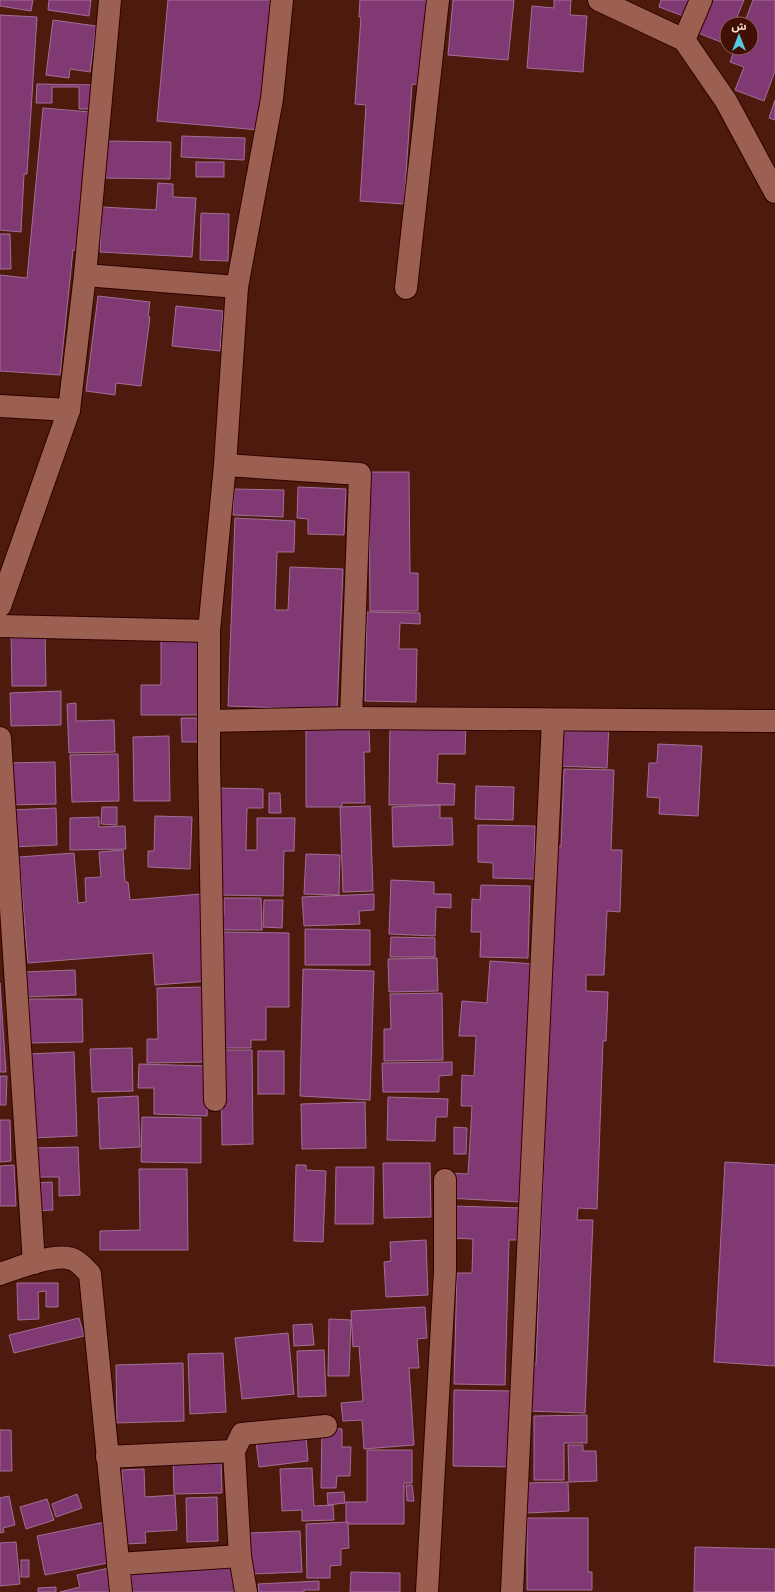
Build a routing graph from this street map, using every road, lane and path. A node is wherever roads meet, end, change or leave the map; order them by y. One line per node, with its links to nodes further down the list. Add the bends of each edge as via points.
1 (110, 0): 8 (street)
2 (282, 0): 9 (street, via 272,99)
3 (438, 0): 10 (street)
4 (598, 0): 6 (street)
5 (701, 0): 6 (street)
6 (684, 40): 7 (street, via 726,101)
7 (775, 192)
8 (85, 275): 9 (street); 12 (street)
9 (237, 287): 13 (street)
10 (406, 288)
11 (0, 406): 12 (street)
12 (69, 410): 14 (street)
13 (225, 465): 16 (street); 17 (street, via 360,474)
14 (0, 606)
15 (0, 626): 16 (street)
16 (209, 631): 19 (street)
17 (351, 718): 18 (street); 19 (street)
18 (553, 720): 20 (street); 34 (street)
19 (209, 721): 22 (street)
20 (775, 721)
21 (0, 738): 24 (street)
22 (215, 1100)
23 (445, 1180): 33 (street, via 445,1271)
24 (34, 1263): 25 (street); 28 (street, via 59,1257 76,1260 90,1274)
25 (0, 1274)
26 (326, 1426): 27 (street, via 242,1434)
27 (234, 1450): 28 (street); 29 (street)
28 (107, 1457): 30 (street)
29 (240, 1556): 30 (street); 32 (street)
30 (118, 1564): 31 (street)
31 (121, 1592)
32 (246, 1592)
33 (427, 1592)
34 (512, 1592)

